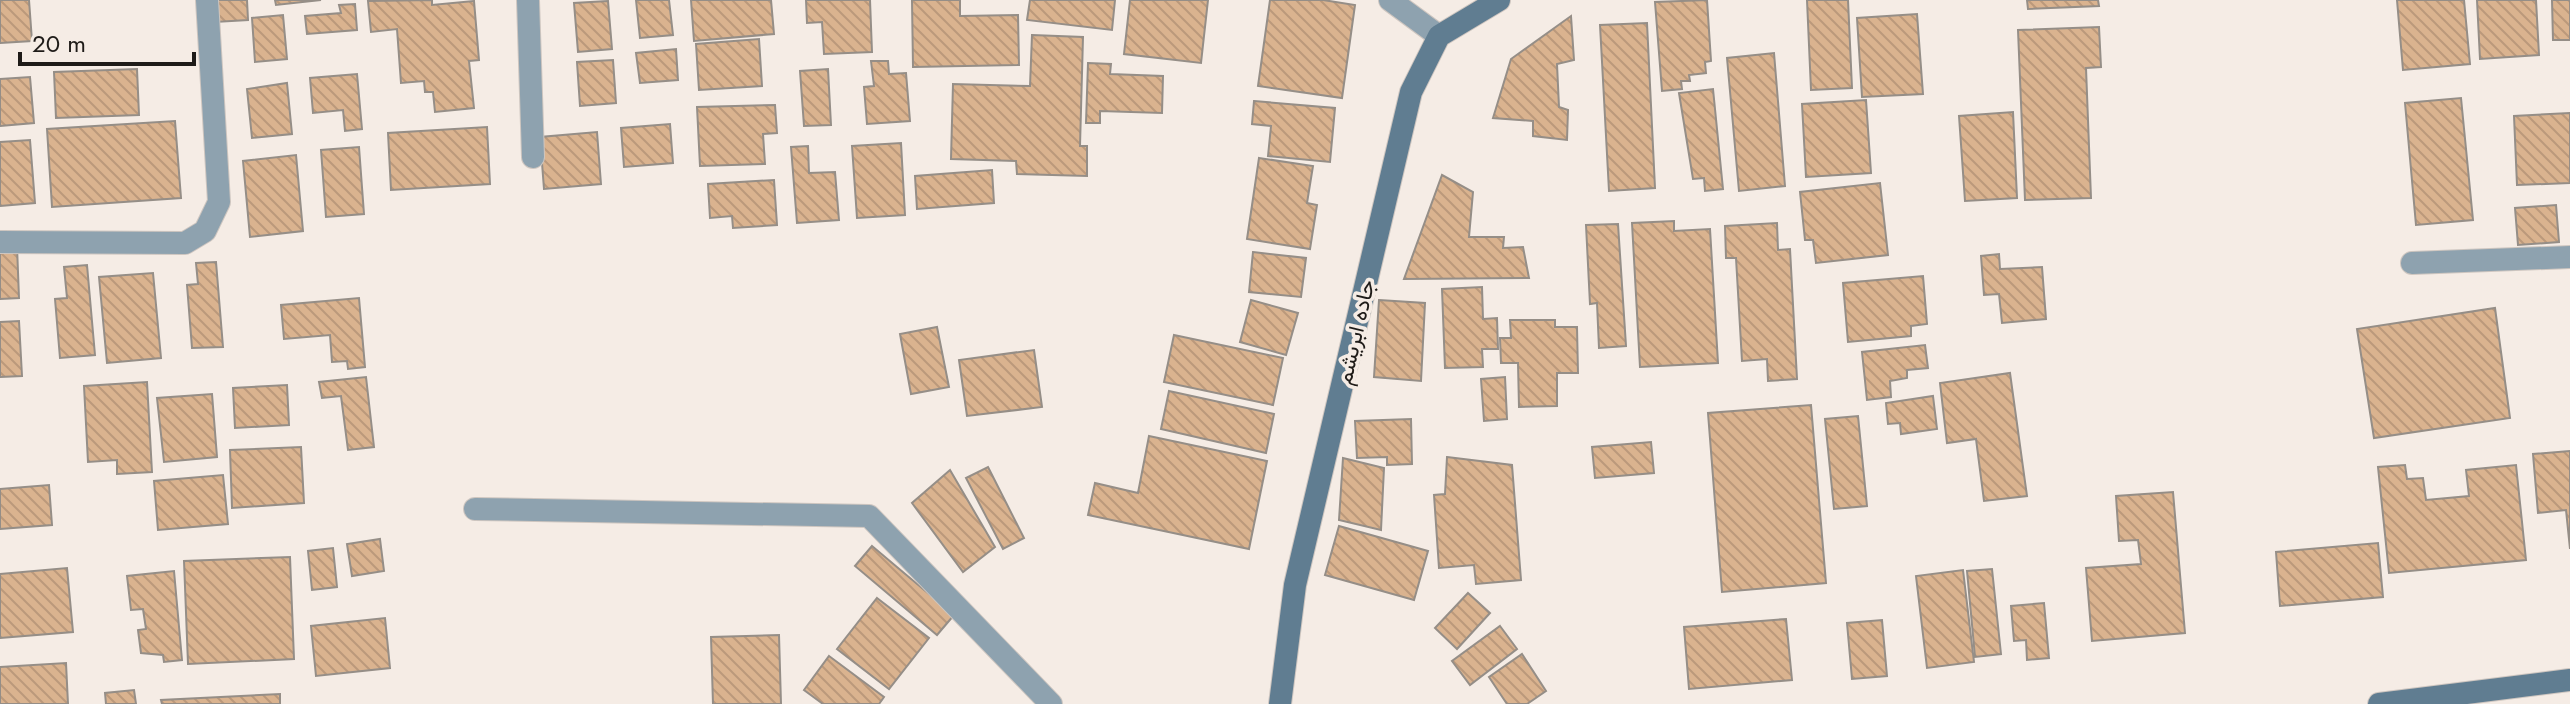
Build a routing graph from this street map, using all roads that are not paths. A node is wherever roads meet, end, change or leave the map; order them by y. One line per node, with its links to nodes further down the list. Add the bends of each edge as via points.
1 (207, 0): 7 (street, via 219,202 205,231 185,243)
2 (528, 0): 6 (street)
3 (1390, 0): 5 (street)
4 (1499, 0): 5 (main road)
5 (1439, 36): 13 (main road, جاده ابریشم, via 1411,92 1295,585)
6 (533, 157)
7 (0, 242)
8 (2570, 257): 9 (street)
9 (2412, 263)
10 (475, 509): 12 (street, via 869,516)
11 (2570, 680): 14 (main road)
12 (1051, 704)
13 (1280, 704)
14 (2379, 704)

